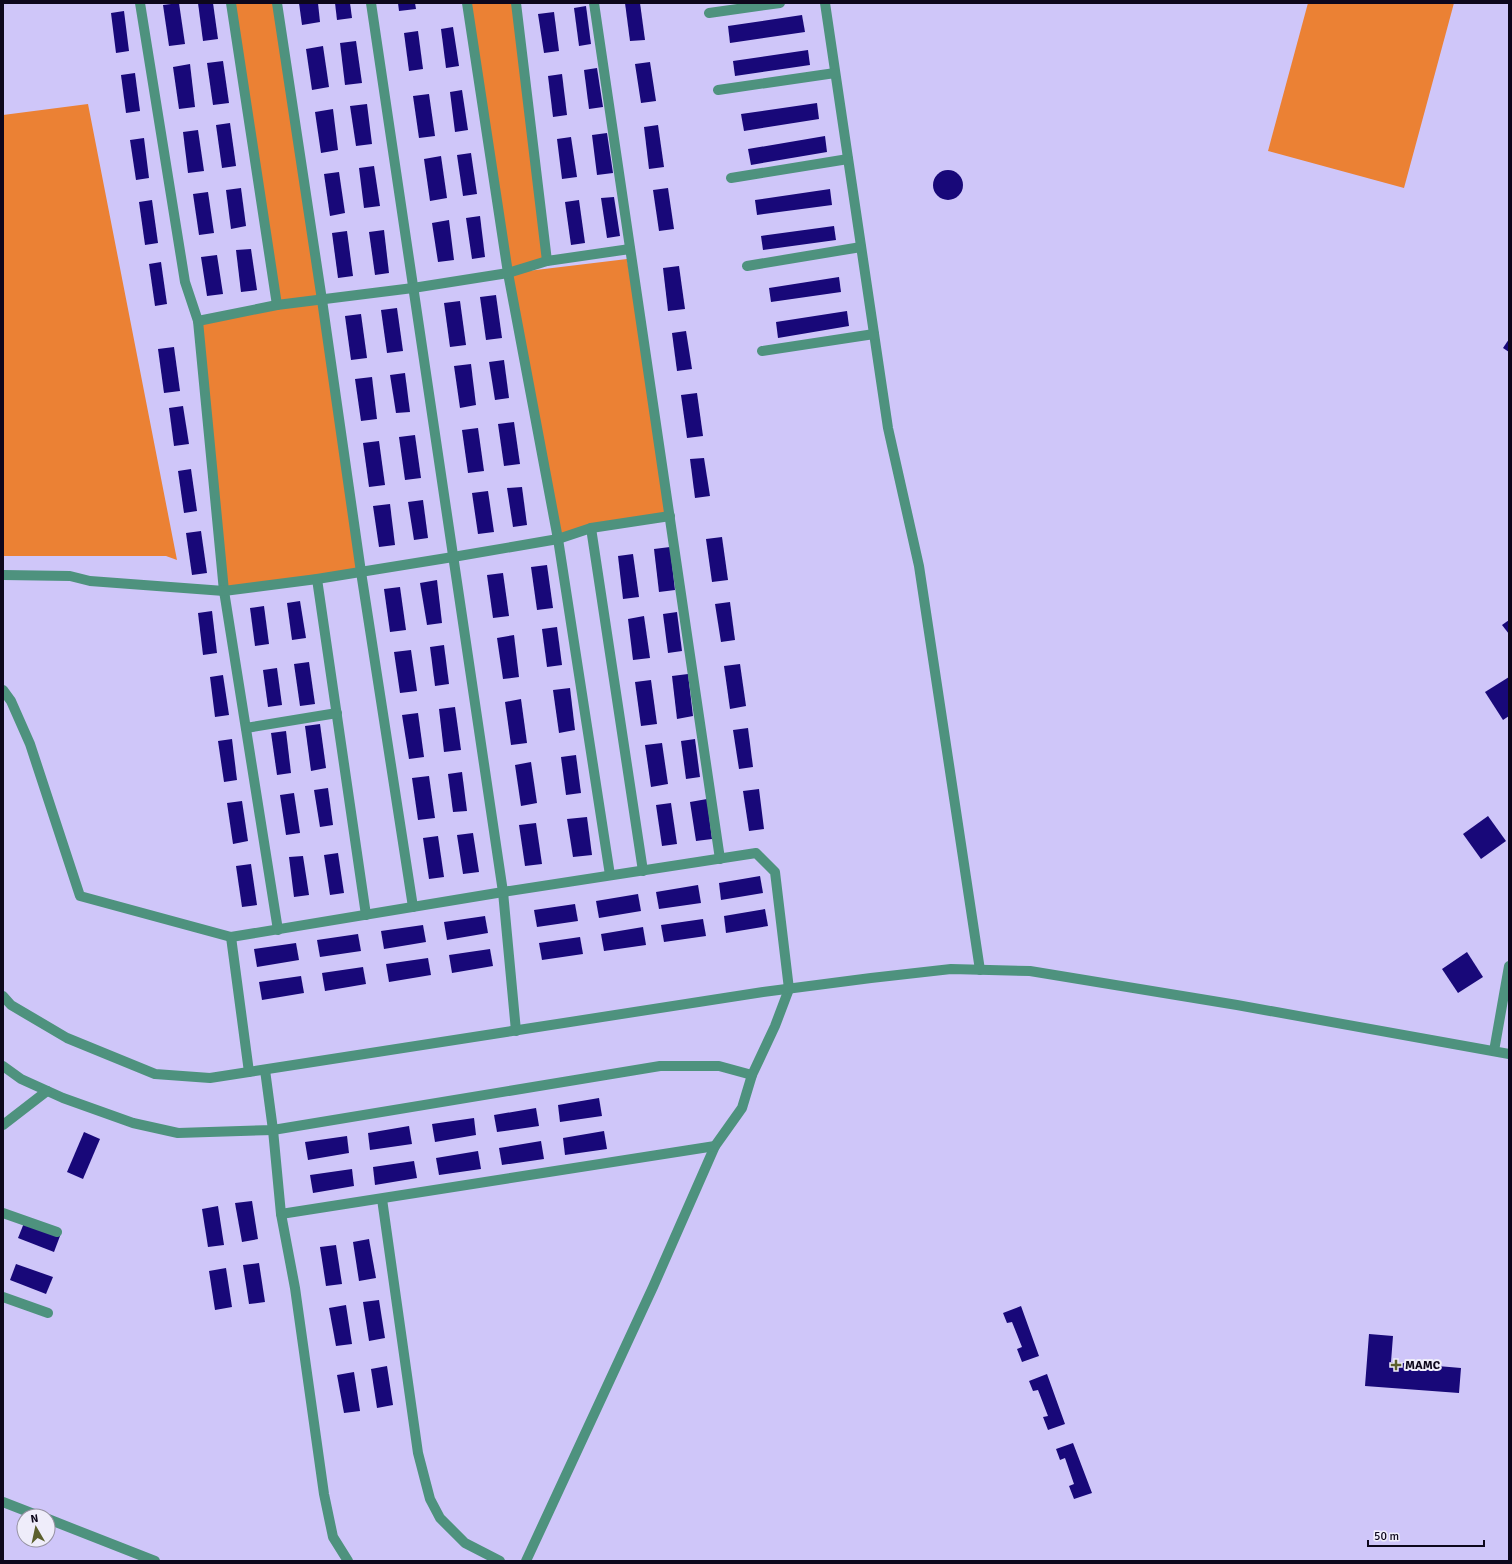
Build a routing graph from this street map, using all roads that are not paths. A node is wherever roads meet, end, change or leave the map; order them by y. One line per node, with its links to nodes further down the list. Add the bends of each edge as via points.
1 (140, 3): 23 (street, via 185,282)
2 (232, 3): 22 (street)
3 (277, 3): 21 (street)
4 (371, 3): 20 (street)
5 (467, 3): 19 (street)
6 (516, 3): 17 (street)
7 (594, 3): 16 (street)
8 (780, 3): 10 (street)
9 (825, 3): 11 (street)
10 (709, 13)
11 (835, 72): 12 (street); 13 (street)
12 (718, 90)
13 (848, 159): 14 (street); 15 (street)
14 (731, 178)
15 (861, 247): 18 (street); 24 (street)
16 (630, 249): 17 (street); 26 (street)
17 (547, 261): 19 (street)
18 (747, 266)
19 (508, 273): 20 (street); 28 (street)
20 (413, 288): 21 (street); 29 (street)
21 (322, 300): 22 (street); 30 (street)
22 (277, 305): 23 (street)
23 (198, 321): 33 (street)
24 (874, 334): 25 (street); 46 (street, via 888,428 920,574)
25 (762, 351)
26 (670, 516): 27 (street); 37 (street)
27 (591, 528): 28 (street); 38 (street)
28 (558, 539): 29 (street); 39 (street)
29 (453, 558): 30 (street); 40 (street)
30 (361, 572): 32 (street); 41 (street)
31 (3, 575): 33 (street, via 70,576 90,581)
32 (317, 579): 33 (street); 35 (street)
33 (224, 592): 36 (street)
34 (3, 690): 44 (street, via 11,701 30,744 80,896)
35 (336, 713): 36 (street); 42 (street)
36 (246, 728): 43 (street)
37 (720, 859): 38 (street); 47 (street, via 756,853 775,872)
38 (643, 871): 39 (street)
39 (610, 875): 40 (street)
40 (503, 892): 41 (street); 49 (street)
41 (413, 907): 42 (street)
42 (366, 915): 43 (street)
43 (278, 930): 44 (street)
44 (231, 937): 54 (street)
45 (1509, 966): 50 (street)
46 (980, 970): 47 (street, via 951,969); 50 (street, via 1030,971)
47 (789, 989): 49 (street); 55 (street)
48 (3, 996): 54 (street, via 11,1005 67,1038 155,1074 210,1078)
49 (516, 1031): 53 (street)
50 (1494, 1051): 51 (street)
51 (1509, 1054)
52 (3, 1066): 56 (street, via 21,1079)
53 (265, 1070): 54 (street); 58 (street)
54 (249, 1072)
55 (752, 1075): 58 (street, via 719,1066 660,1066); 59 (street, via 742,1108)
56 (47, 1091): 57 (street); 58 (street, via 133,1123 178,1133)
57 (3, 1125)
58 (273, 1130): 62 (street)
59 (715, 1146): 60 (street); 72 (street, via 653,1287)
60 (382, 1199): 62 (street); 71 (street, via 418,1453 430,1499 440,1518 465,1543)
61 (3, 1213): 63 (street)
62 (281, 1214): 70 (street, via 295,1288 324,1494 333,1537)
63 (57, 1232)
64 (3, 1297): 65 (street)
65 (48, 1313)
66 (3, 1502): 67 (street)
67 (19, 1508)
68 (56, 1522): 69 (street)
69 (155, 1561)
70 (348, 1561)
71 (500, 1561)
72 (526, 1561)

